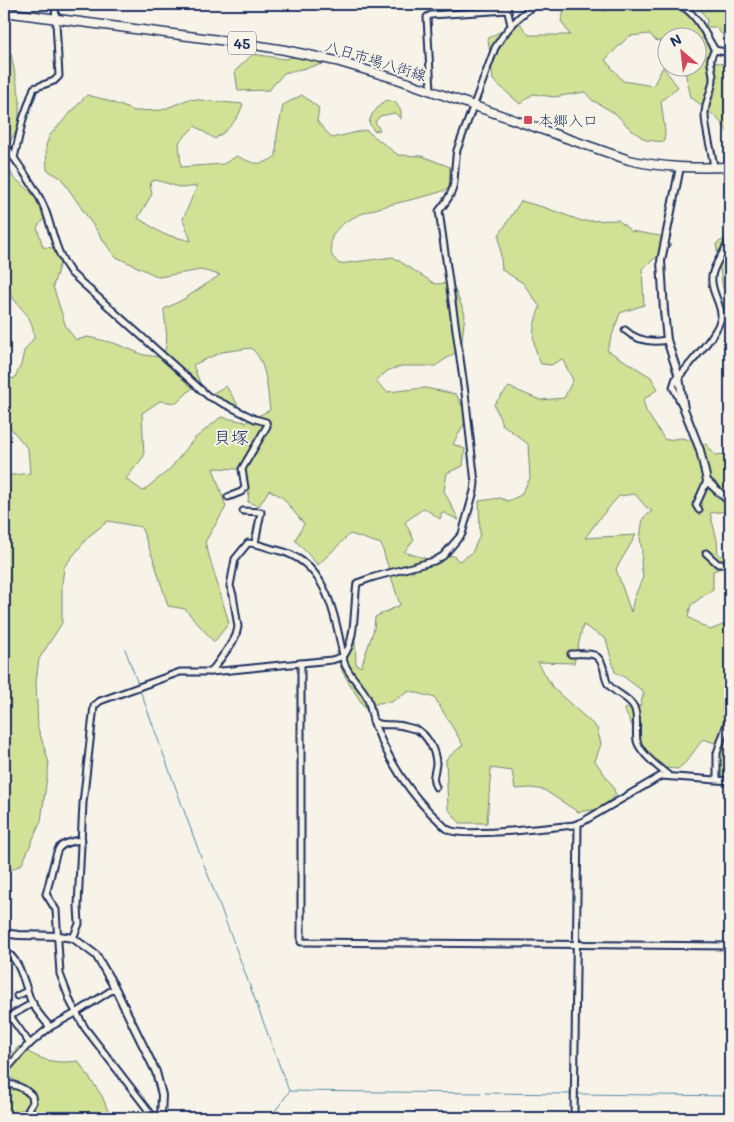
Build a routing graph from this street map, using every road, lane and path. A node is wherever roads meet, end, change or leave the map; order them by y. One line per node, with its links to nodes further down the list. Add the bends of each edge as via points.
1 (55, 4): 6 (street)
2 (536, 4): 7 (street)
3 (678, 4): 8 (street, via 698,21)
4 (507, 7): 7 (street); 10 (street, via 427,17)
5 (4, 12): 6 (main road, 八日市場八街線 / 45)
6 (56, 19): 10 (main road, 八日市場八街線 / 45, via 285,50 363,68); 13 (street, via 59,76 34,88)
7 (511, 25): 11 (street, via 495,48)
8 (715, 50): 9 (street); 16 (street, via 710,62 713,79 705,111)
9 (730, 53)
10 (431, 91): 11 (main road, 八日市場八街線 / 45)
11 (474, 106): 14 (main road, 八日市場八街線 / 45, via 629,160); 31 (street, via 457,150 454,184 439,211 475,483 469,510 462,534 443,556 357,583 353,627 348,649)
12 (4, 143): 13 (street)
13 (14, 158): 23 (street, via 46,211 56,248 71,273 208,396 255,420 266,422 267,426 242,469 245,488)
14 (680, 167): 16 (main road, 八日市場八街線 / 45); 20 (street, via 661,261)
15 (729, 167): 16 (main road, 八日市場八街線 / 45); 17 (street)
16 (714, 168)
17 (730, 212)
18 (730, 238): 21 (street, via 712,276 722,316 711,337)
19 (625, 330): 20 (street, via 632,337 653,343)
20 (667, 340): 21 (street)
21 (679, 377): 22 (street, via 684,408 700,450)
22 (707, 481): 24 (street); 25 (street, via 696,505)
23 (228, 497)
24 (730, 502)
25 (699, 510)
26 (242, 512): 27 (street, via 260,512)
27 (255, 543): 31 (street, via 292,554 316,573 333,610); 33 (street, via 248,543 234,559 230,586 238,627 232,643)
28 (706, 553): 29 (street, via 718,564)
29 (730, 566)
30 (571, 654): 36 (street, via 593,654 601,660 607,683 626,697 637,715 640,748)
31 (343, 655): 32 (street, via 332,660); 35 (street, via 344,662 368,699)
32 (301, 663): 33 (street); 45 (street, via 301,942)
33 (211, 672): 41 (street, via 180,672 94,706)
34 (727, 704): 37 (street, via 728,721 717,753)
35 (373, 720): 39 (street, via 376,724 396,725 424,735 436,762 433,777); 40 (street, via 400,774 449,830 486,832)
36 (668, 776): 37 (street); 40 (street, via 661,776)
37 (717, 779): 38 (street)
38 (730, 781)
39 (436, 787)
40 (578, 824): 45 (street)
41 (82, 840): 43 (street, via 67,843 56,853 46,894 56,910); 44 (street, via 79,924)
42 (4, 933): 43 (street)
43 (59, 936): 44 (street); 52 (street, via 57,962)
44 (73, 938): 48 (street, via 96,955)
45 (576, 945): 46 (street); 61 (street)
46 (730, 946)
47 (4, 951): 49 (street, via 15,960)
48 (115, 988): 52 (street); 57 (street, via 156,1072 162,1095)
49 (27, 991): 50 (street); 51 (street)
50 (17, 996)
51 (33, 1003): 53 (street); 54 (street, via 10,1016)
52 (76, 1013): 53 (street); 58 (street)
53 (50, 1027): 54 (street)
54 (30, 1044): 55 (street)
55 (4, 1072)
56 (4, 1084): 59 (street, via 14,1084 32,1096 33,1102)
57 (161, 1111): 58 (street); 60 (street)
58 (151, 1117)
59 (24, 1118)
60 (161, 1118)
61 (574, 1118)

